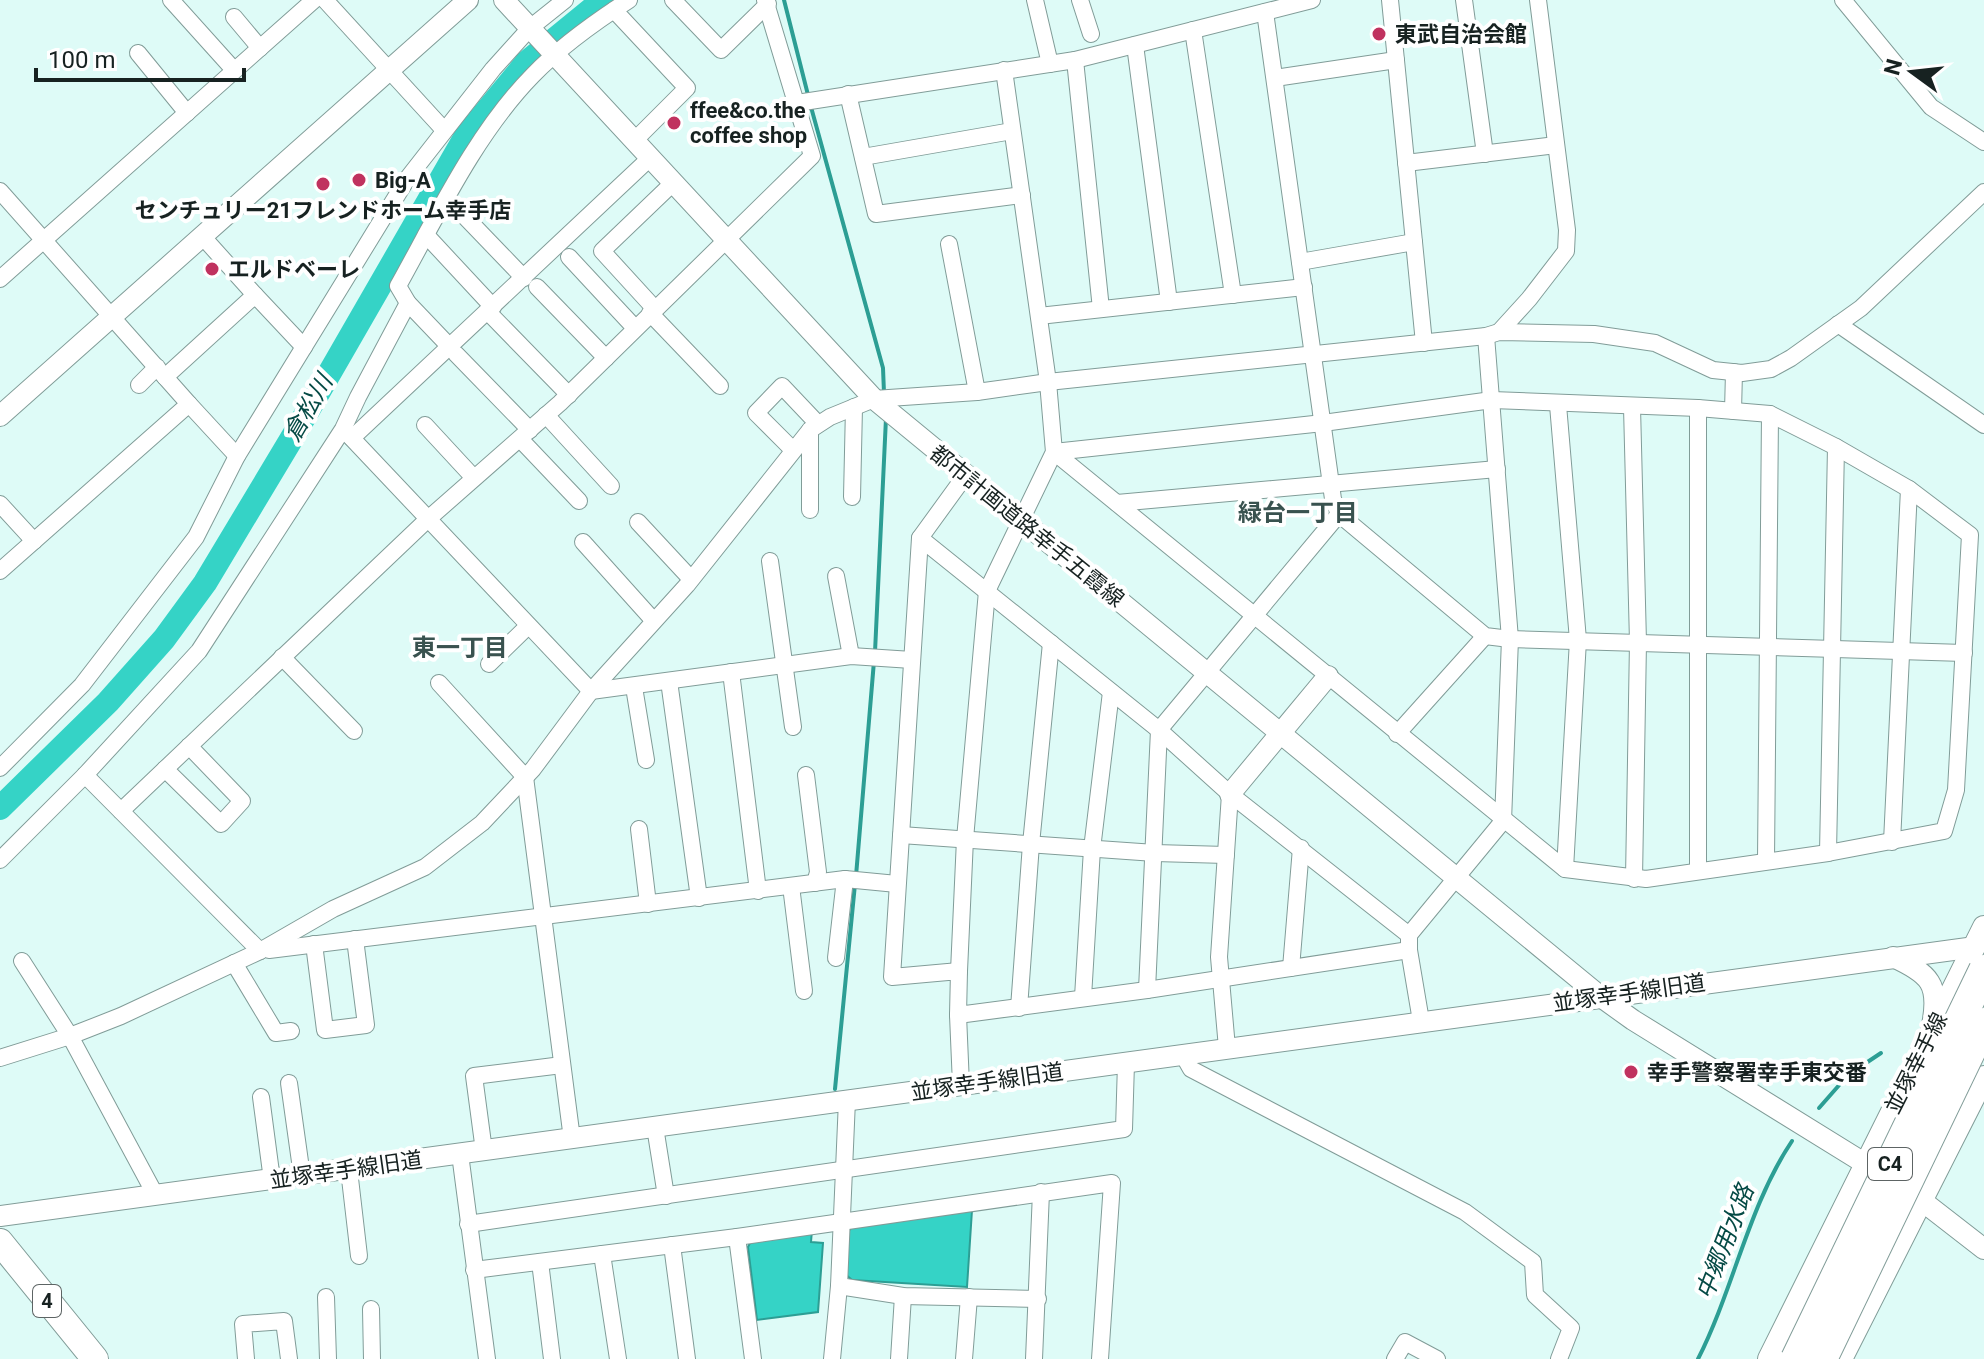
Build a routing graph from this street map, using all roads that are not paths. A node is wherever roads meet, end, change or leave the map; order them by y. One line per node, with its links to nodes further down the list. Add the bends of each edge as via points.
1 (171, 0): 30 (street)
2 (314, 0): 24 (street)
3 (325, 0): 32 (street)
4 (468, 0): 32 (street)
5 (504, 0): 21 (street, 都市計画道路幸手五霞線)
6 (565, 0): 21 (street)
7 (629, 0): 17 (street)
8 (673, 0): 16 (street, via 721,50)
9 (1035, 0): 29 (street)
10 (1080, 0): 22 (street)
11 (1312, 0): 18 (street)
12 (1390, 0): 28 (street)
13 (1464, 0): 42 (street)
14 (1538, 0): 41 (street)
15 (1843, 0): 40 (street, via 1931,107)
16 (767, 2): 35 (street)
17 (614, 10): 26 (street); 39 (street, via 687,88)
18 (1265, 12): 20 (street); 33 (street)
19 (234, 17): 24 (street)
20 (1193, 30): 23 (street); 63 (street)
21 (532, 31): 26 (street, 都市計画道路幸手五霞線); 37 (street)
22 (1091, 34)
23 (1135, 45): 27 (street); 64 (street)
24 (260, 48): 30 (street)
25 (138, 53): 36 (street)
26 (554, 53): 39 (street, 都市計画道路幸手五霞線); 50 (street, via 500,113)
27 (1075, 60): 29 (street); 67 (street)
28 (1396, 60): 33 (street); 45 (street)
29 (1050, 64): 31 (street)
30 (234, 70): 36 (street)
31 (1004, 70): 34 (street); 38 (street)
32 (389, 71): 37 (street); 52 (street)
33 (1275, 78): 58 (street)
34 (848, 94): 35 (street); 43 (street)
35 (797, 103): 54 (street, via 812,156)
36 (187, 113): 53 (street)
37 (444, 130): 75 (street, via 407,179)
38 (1012, 131): 43 (street); 49 (street)
39 (634, 141): 44 (street, 都市計画道路幸手五霞線)
40 (1984, 142)
41 (1556, 145): 42 (street); 73 (street, via 1566,251 1529,299)
42 (1485, 154): 45 (street)
43 (863, 157): 49 (street, via 876,214)
44 (650, 158): 46 (street, 都市計画道路幸手五霞線); 60 (street)
45 (1406, 163): 55 (street)
46 (673, 183): 54 (street, 都市計画道路幸手五霞線); 68 (street, via 602,251)
47 (0, 191): 53 (street)
48 (1984, 192): 71 (street)
49 (1022, 195): 69 (street)
50 (447, 198): 51 (street); 60 (street)
51 (426, 235): 65 (street, via 398,286); 66 (street)
52 (203, 237): 62 (street); 70 (street)
53 (44, 239): 59 (street); 70 (street)
54 (725, 239): 68 (street); 86 (street, 都市計画道路幸手五霞線)
55 (1414, 242): 58 (street); 74 (street)
56 (949, 244): 84 (street)
57 (569, 257): 72 (street)
58 (1300, 262): 61 (street)
59 (0, 279)
60 (531, 282): 66 (street); 78 (street)
61 (1304, 287): 63 (street); 77 (street)
62 (255, 295): 75 (street); 79 (street)
63 (1233, 295): 64 (street)
64 (1169, 302): 67 (street)
65 (408, 303): 76 (street); 101 (street, via 358,397)
66 (491, 309): 76 (street); 85 (street)
67 (1101, 309): 69 (street)
68 (652, 311): 72 (street); 83 (street)
69 (1039, 316): 81 (street)
70 (111, 318): 79 (street); 96 (street)
71 (1838, 324): 80 (street, via 1771,369); 99 (street)
72 (635, 328): 78 (street)
73 (1492, 334): 74 (street); 80 (street, via 1594,334 1655,343 1713,370); 87 (street)
74 (1424, 343): 77 (street)
75 (304, 347): 106 (street)
76 (453, 350): 101 (street); 102 (street)
77 (1313, 354): 81 (street); 97 (street)
78 (606, 358): 85 (street)
79 (161, 372): 82 (street); 88 (street)
80 (1734, 372): 93 (street)
81 (1048, 382): 84 (street); 105 (street)
82 (139, 385)
83 (720, 386)
84 (977, 392): 86 (street)
85 (569, 395): 95 (street)
86 (874, 399): 90 (street); 108 (street, 都市計画道路幸手五霞線)
87 (1492, 400): 89 (street); 97 (street); 107 (street)
88 (189, 404): 106 (street); 123 (street)
89 (1558, 405): 91 (street); 135 (street)
90 (854, 407): 100 (street); 113 (street)
91 (1632, 407): 92 (street); 136 (street)
92 (1698, 408): 93 (street); 138 (street)
93 (1733, 411): 94 (street)
94 (1770, 414): 103 (street); 139 (street)
95 (546, 415): 102 (street); 111 (street)
96 (0, 416)
97 (1323, 423): 105 (street); 110 (street)
98 (425, 425): 109 (street)
99 (1984, 425)
100 (814, 427): 104 (street); 104 (street, via 782,386 756,413); 117 (street)
101 (348, 434): 119 (street); 165 (street, via 199,651)
102 (525, 434): 109 (street); 114 (street)
103 (1836, 447): 112 (street); 140 (street)
104 (793, 450): 128 (street)
105 (1054, 452): 115 (street); 120 (street)
106 (237, 456): 163 (street, via 196,537 82,685)
107 (1497, 469): 110 (street); 134 (street)
108 (965, 476): 120 (street, 都市計画道路幸手五霞線); 122 (street)
109 (474, 478): 119 (street)
110 (1331, 485): 115 (street); 118 (street)
111 (611, 486)
112 (1909, 489): 141 (street); 142 (street, via 1970,535)
113 (852, 497)
114 (579, 501)
115 (1117, 503): 130 (street)
116 (0, 504): 123 (street)
117 (810, 510)
118 (1339, 514): 130 (street); 133 (street)
119 (428, 519): 132 (street); 144 (street)
120 (1020, 520): 129 (street); 149 (street, 都市計画道路幸手五霞線)
121 (638, 522): 128 (street)
122 (920, 538): 129 (street); 145 (street)
123 (34, 541): 126 (street)
124 (583, 542): 131 (street)
125 (770, 561): 147 (street)
126 (0, 571)
127 (836, 576): 143 (street)
128 (691, 579): 131 (street)
129 (987, 591): 137 (street); 173 (street)
130 (1254, 616): 149 (street); 150 (street)
131 (653, 620): 154 (street)
132 (528, 626): 146 (street); 154 (street)
133 (1485, 636): 134 (street); 160 (street)
134 (1510, 639): 135 (street); 170 (street)
135 (1578, 640): 136 (street); 183 (street)
136 (1638, 642): 138 (street); 187 (street)
137 (1051, 643): 155 (street); 175 (street)
138 (1698, 645): 139 (street); 184 (street)
139 (1766, 647): 140 (street); 182 (street)
140 (1833, 650): 141 (street); 179 (street)
141 (1901, 653): 142 (street); 174 (street)
142 (1964, 653): 174 (street, via 1956,790 1944,831)
143 (851, 656): 145 (street); 147 (street)
144 (282, 657): 158 (street); 161 (street)
145 (912, 660): 172 (street)
146 (489, 664)
147 (784, 665): 148 (street); 156 (street)
148 (731, 672): 151 (street); 191 (street)
149 (1207, 672): 157 (street); 159 (street, 都市計画道路幸手五霞線)
150 (1328, 676): 159 (street); 160 (street)
151 (669, 681): 153 (street); 192 (street)
152 (439, 683): 167 (street)
153 (634, 687): 154 (street); 162 (street)
154 (591, 691): 167 (street)
155 (1111, 692): 157 (street); 177 (street)
156 (793, 727)
157 (1159, 730): 168 (street); 178 (street)
158 (354, 731)
159 (1280, 733): 168 (street); 185 (street, 都市計画道路幸手五霞線)
160 (1397, 734): 170 (street)
161 (189, 746): 164 (street); 164 (street, via 242,801 221,824)
162 (646, 760)
163 (0, 768)
164 (165, 769): 169 (street)
165 (85, 775): 169 (street); 181 (street)
166 (806, 775): 188 (street)
167 (525, 777): 194 (street); 199 (street, via 482,823 425,867 333,909)
168 (1230, 794): 176 (street); 180 (street)
169 (121, 811): 199 (street)
170 (1503, 821): 183 (street); 185 (street)
171 (639, 829): 193 (street)
172 (901, 835): 173 (street); 189 (street)
173 (965, 839): 175 (street); 205 (street)
174 (1892, 842): 179 (street)
175 (1031, 844): 177 (street); 211 (street)
176 (1301, 848): 196 (street); 204 (street)
177 (1092, 849): 178 (street); 209 (street)
178 (1155, 853): 180 (street); 207 (street)
179 (1828, 853): 182 (street)
180 (1226, 855): 206 (street)
181 (0, 860)
182 (1766, 861): 184 (street)
183 (1565, 869): 187 (street)
184 (1698, 870): 187 (street)
185 (1457, 878): 196 (street); 210 (street, 都市計画道路幸手五霞線)
186 (845, 879): 188 (street); 189 (street); 201 (street)
187 (1634, 879)
188 (815, 883): 190 (street)
189 (897, 884): 205 (street, via 892,977)
190 (791, 886): 191 (street); 208 (street)
191 (758, 891): 192 (street)
192 (699, 898): 193 (street)
193 (648, 904): 194 (street)
194 (542, 917): 195 (street); 222 (street)
195 (355, 939): 197 (street); 197 (street, via 366,1025 325,1030)
196 (1409, 942): 204 (street); 213 (street)
197 (314, 944): 199 (street)
198 (1982, 946): 200 (street, 並塚幸手線旧道); 216 (main road, 並塚幸手線); 258 (highway, C4, bridge)
199 (260, 951): 203 (street)
200 (1893, 957): 210 (street, 並塚幸手線旧道); 216 (street, via 1930,983 1937,999)
201 (836, 958)
202 (22, 961): 217 (street)
203 (234, 963): 215 (street, via 276,1033); 217 (street)
204 (1291, 968): 206 (street)
205 (959, 971): 212 (street)
206 (1219, 978): 207 (street); 218 (street)
207 (1147, 990): 209 (street)
208 (804, 991)
209 (1083, 997): 211 (street)
210 (1601, 997): 213 (street, 並塚幸手線旧道); 232 (street, 都市計画道路幸手五霞線)
211 (1019, 1008): 212 (street)
212 (958, 1015): 225 (street)
213 (1421, 1021): 218 (street, 並塚幸手線旧道)
214 (1984, 1023): 277 (highway, C4, bridge)
215 (291, 1031)
216 (1931, 1033): 232 (main road, 並塚幸手線)
217 (70, 1036): 220 (street); 238 (street)
218 (1227, 1048): 219 (street, 並塚幸手線旧道)
219 (1183, 1055): 221 (street, 並塚幸手線旧道); 276 (street, via 1191,1069 1465,1212 1533,1262 1535,1295 1571,1328)
220 (0, 1058)
221 (1126, 1063): 225 (street, 並塚幸手線旧道); 234 (street, via 1124,1129)
222 (562, 1065): 229 (street); 230 (street, via 474,1076)
223 (1984, 1077): 240 (main road)
224 (289, 1083): 235 (street)
225 (961, 1085): 227 (street, 並塚幸手線旧道)
226 (261, 1097): 236 (street)
227 (847, 1100): 228 (street, 並塚幸手線旧道); 234 (street)
228 (655, 1127): 229 (street, 並塚幸手線旧道); 239 (street)
229 (572, 1139): 230 (street, 並塚幸手線旧道)
230 (484, 1151): 231 (street, 並塚幸手線旧道)
231 (460, 1154): 233 (street, 並塚幸手線旧道); 243 (street)
232 (1866, 1164): 240 (street, 都市計画道路幸手五霞線); 258 (main road, 並塚幸手線)
233 (349, 1170): 235 (street, 並塚幸手線旧道); 249 (street)
234 (844, 1170): 239 (street); 242 (street)
235 (302, 1176): 236 (street, 並塚幸手線旧道)
236 (272, 1180): 238 (street, 並塚幸手線旧道)
237 (1041, 1192): 242 (street); 256 (street); 273 (street, via 1112,1183)
238 (156, 1196): 241 (street, 並塚幸手線旧道)
239 (666, 1196): 243 (street)
240 (1922, 1198): 247 (street, 都市計画道路幸手五霞線); 258 (main road, via 1885,1204 1846,1272 1808,1299); 278 (main road)
241 (0, 1216)
242 (840, 1220): 244 (street); 252 (street)
243 (468, 1224): 251 (street)
244 (737, 1237): 246 (street); 268 (street)
245 (0, 1242): 259 (highway, 4)
246 (672, 1245): 248 (street); 267 (street)
247 (1984, 1249)
248 (602, 1254): 250 (street); 266 (street)
249 (359, 1256)
250 (540, 1262): 251 (street); 265 (street)
251 (474, 1270): 264 (street)
252 (839, 1286): 253 (street); 269 (street)
253 (903, 1296): 255 (street); 270 (street)
254 (326, 1297): 262 (street)
255 (969, 1297): 256 (street); 271 (street)
256 (1038, 1299): 272 (street)
257 (371, 1309): 263 (street)
258 (1779, 1358)
259 (95, 1359)
260 (246, 1359): 261 (street, via 243,1324 284,1321)
261 (289, 1359)
262 (328, 1359)
263 (372, 1359)
264 (487, 1359)
265 (552, 1359)
266 (618, 1359)
267 (687, 1359)
268 (753, 1359)
269 (832, 1359)
270 (899, 1359)
271 (964, 1359)
272 (1034, 1359)
273 (1100, 1359)
274 (1395, 1359): 275 (street, via 1405,1342)
275 (1437, 1359)
276 (1559, 1359)
277 (1822, 1359)
278 (1841, 1359)

